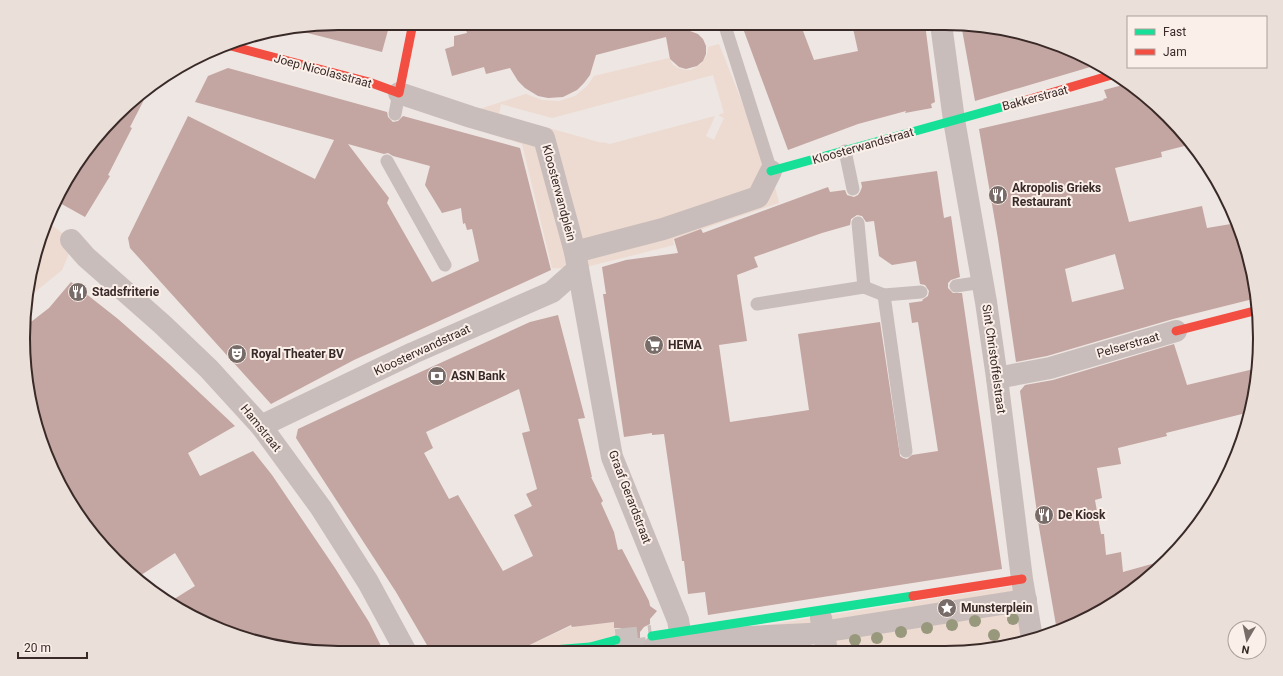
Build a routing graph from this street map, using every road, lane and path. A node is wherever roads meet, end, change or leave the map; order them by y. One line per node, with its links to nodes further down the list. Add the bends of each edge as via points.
1 (412, 30): 6 (street)
2 (726, 30): 10 (lane)
3 (942, 30): 7 (street, Sint Christoffelstraat)
4 (236, 47): 6 (street, Joep Nicolasstraat, via 369,82)
5 (1107, 76): 7 (street, Bakkerstraat)
6 (397, 104): 14 (street, Kloosterwandplein, via 471,117 544,138)
7 (954, 120): 8 (street, Kloosterwandstraat); 19 (street, Sint Christoffelstraat)
8 (845, 151): 10 (street, Kloosterwandstraat); 11 (lane)
9 (387, 161): 15 (lane)
10 (771, 171): 14 (street, Kloosterwandplein, via 758,197)
11 (853, 189)
12 (858, 223): 17 (lane)
13 (70, 240): 25 (street, Hamstraat, via 204,364)
14 (577, 261): 25 (street, Kloosterwandstraat, via 552,292 413,353); 31 (street, Graaf Gerardstraat, via 612,458 674,610)
15 (445, 265)
16 (956, 286): 19 (lane)
17 (864, 287): 20 (lane); 21 (lane)
18 (921, 292): 20 (lane)
19 (984, 292): 24 (street, Sint Christoffelstraat)
20 (884, 296): 26 (lane)
21 (757, 304)
22 (1251, 312): 23 (street, Pelserstraat)
23 (1176, 331): 24 (street, Pelserstraat, via 1050,368)
24 (997, 378): 27 (street, Sint Christoffelstraat)
25 (262, 426): 34 (street, Hamstraat, via 321,508 359,568)
26 (906, 451)
27 (1022, 579): 28 (street, Sint Christoffelstraat); 29 (street)
28 (1026, 600): 30 (street); 31 (street, via 809,634 730,638)
29 (820, 611): 31 (street); 36 (street)
30 (1031, 634)
31 (681, 637): 33 (street)
32 (616, 640): 35 (street)
33 (653, 641)
34 (403, 646)
35 (599, 646)
36 (826, 646)

